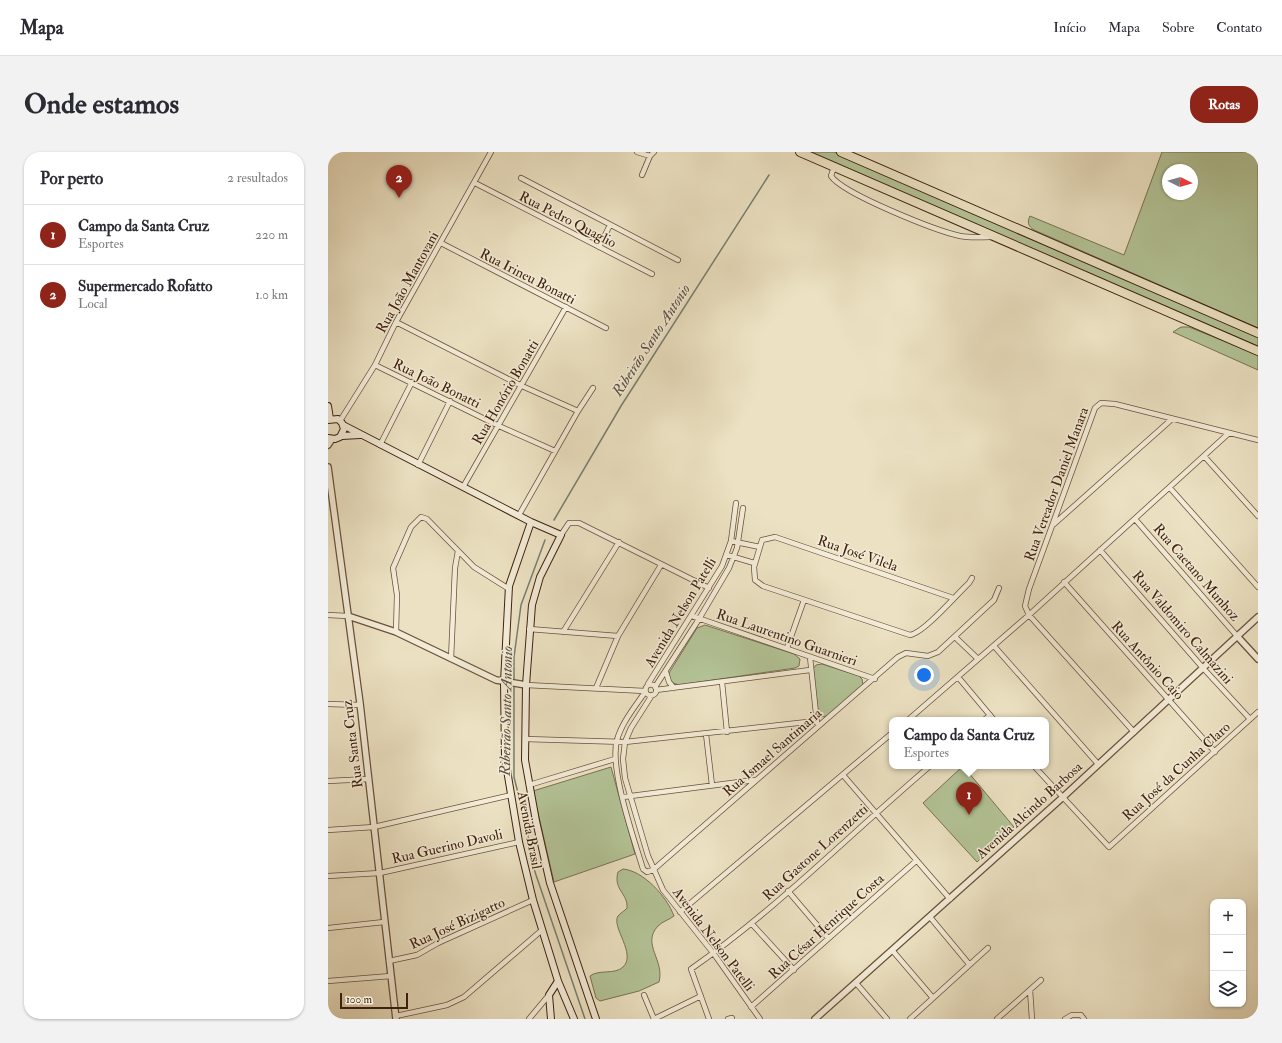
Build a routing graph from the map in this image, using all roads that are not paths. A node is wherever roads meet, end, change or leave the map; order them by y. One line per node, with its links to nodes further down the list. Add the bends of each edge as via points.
1 (491, 152): 9 (street, Rua João Mantovani)
2 (637, 152): 5 (street)
3 (800, 152): 6 (highway)
4 (841, 152): 19 (highway)
5 (652, 154): 7 (street)
6 (834, 167): 11 (highway); 11 (street, via 831,176 839,185 876,203 952,234 970,238)
7 (642, 175)
8 (521, 178): 10 (street)
9 (475, 183): 12 (street, Rua João Mantovani); 13 (street, Rua Pedro Quaglio)
10 (610, 224): 13 (street); 14 (street)
11 (994, 236): 20 (highway)
12 (441, 243): 16 (street, Rua Irineu Bonatti); 17 (street, Rua João Mantovani)
13 (600, 247): 15 (street, Rua Pedro Quaglio)
14 (678, 260)
15 (652, 274)
16 (566, 307): 18 (street, Rua Irineu Bonatti); 23 (street, Rua Honório Bonatti)
17 (396, 322): 21 (street, Rua João Mantovani); 23 (street)
18 (606, 328)
19 (1258, 333)
20 (1258, 350)
21 (375, 365): 22 (street, Rua João Bonatti); 30 (street, Rua João Mantovani)
22 (412, 382): 25 (street, Rua João Bonatti); 38 (street)
23 (522, 386): 27 (street); 31 (street, Rua Honório Bonatti)
24 (592, 388): 27 (street)
25 (450, 401): 31 (street, Rua João Bonatti); 42 (street)
26 (328, 406): 28 (main road)
27 (578, 411): 40 (street)
28 (329, 419): 30 (main road, via 335,418)
29 (1172, 419): 32 (street, Rua Vereador Daniel Manara); 52 (street); 52 (street, Rua Vereador Daniel Manara, via 1116,404 1099,403)
30 (342, 423): 33 (main road); 34 (main road)
31 (499, 426): 40 (street, Rua João Bonatti); 44 (street, Rua Honório Bonatti)
32 (1229, 433): 36 (street, Rua Vereador Daniel Manara); 41 (street)
33 (362, 434): 34 (main road); 38 (main road)
34 (342, 436): 35 (main road)
35 (330, 439): 37 (street)
36 (1256, 440): 39 (street)
37 (328, 445)
38 (380, 445): 42 (main road)
39 (1258, 445)
40 (555, 451): 48 (street)
41 (1204, 456): 45 (street); 49 (street)
42 (418, 464): 44 (main road)
43 (328, 467): 74 (street, Rua Santa Cruz)
44 (463, 487): 48 (main road)
45 (1170, 488): 50 (street); 66 (street)
46 (736, 503): 54 (street, Avenida Nelson Patelli)
47 (743, 508): 56 (street, Avenida Nelson Patelli)
48 (519, 515): 51 (main road)
49 (1258, 516)
50 (1135, 519): 58 (street); 82 (street, Rua Caetano Munhoz)
51 (531, 522): 53 (main road); 69 (main road, Avenida Brasil)
52 (1053, 525): 73 (street, Rua Vereador Daniel Manara, via 1027,595 1025,606)
53 (561, 535): 55 (street, via 569,523 575,522); 78 (main road, Avenida Brasil, via 537,586)
54 (731, 541): 56 (street); 60 (street, Avenida Nelson Patelli)
55 (619, 542): 63 (street); 80 (street)
56 (738, 542): 57 (street); 61 (street, Avenida Nelson Patelli)
57 (760, 547): 62 (street); 70 (street, Rua José Vilela, via 764,538 784,538)
58 (1100, 550): 65 (street); 90 (street, Rua Valdomiro Calmazini)
59 (458, 551): 69 (street, via 474,567); 79 (street, via 427,519 417,519 393,568 397,595); 87 (street)
60 (727, 556): 61 (street); 67 (street, Avenida Nelson Patelli)
61 (735, 557): 62 (street); 77 (street, Avenida Nelson Patelli)
62 (754, 563): 71 (street, via 753,574 757,583)
63 (661, 565): 67 (street); 81 (street)
64 (972, 578): 70 (street)
65 (1064, 582): 73 (street); 104 (street, Rua Antônio Caio)
66 (1258, 587)
67 (709, 588): 75 (street, Avenida Nelson Patelli)
68 (999, 588): 83 (street, via 994,600)
69 (509, 589): 95 (main road, Avenida Brasil)
70 (953, 598): 71 (street, via 915,634 907,634)
71 (804, 600): 85 (street)
72 (328, 615): 74 (street)
73 (1029, 615): 84 (street); 115 (street)
74 (348, 616): 79 (street); 106 (street, Rua Santa Cruz)
75 (692, 616): 77 (street, Rua Laurentino Guarnieri); 97 (street, Avenida Nelson Patelli)
76 (1258, 617): 82 (street, Avenida Alcindo Barbosa)
77 (699, 619): 85 (street, Rua Laurentino Guarnieri); 92 (street, Avenida Nelson Patelli)
78 (529, 629): 80 (street); 98 (main road, Avenida Brasil)
79 (396, 632): 87 (street)
80 (563, 632): 81 (street)
81 (618, 636): 99 (street)
82 (1237, 636): 88 (street, Rua Caetano Munhoz); 90 (street, Avenida Alcindo Barbosa)
83 (955, 637): 89 (street); 94 (street, Rua Ismael Santimaria, via 933,655 906,654 891,663)
84 (994, 646): 89 (street); 123 (street)
85 (787, 648): 86 (street, Rua Laurentino Guarnieri)
86 (810, 657): 91 (street); 94 (street, Rua Laurentino Guarnieri)
87 (451, 659): 95 (street, via 496,680)
88 (1258, 659)
89 (978, 660): 93 (street)
90 (1203, 668): 104 (street, Avenida Alcindo Barbosa); 111 (street, Rua Valdomiro Calmazini)
91 (810, 670): 96 (street); 112 (street)
92 (666, 672): 100 (street, Avenida Nelson Patelli); 101 (street)
93 (958, 677): 108 (street); 109 (street)
94 (875, 679): 113 (street, Rua Ismael Santimaria)
95 (506, 682): 98 (street); 132 (main road, Avenida Brasil, via 504,743)
96 (722, 682): 101 (street); 114 (street)
97 (648, 684): 100 (street); 102 (street, Avenida Nelson Patelli)
98 (525, 685): 99 (street); 118 (main road, Avenida Brasil)
99 (596, 688): 102 (street)
100 (656, 688): 101 (street); 103 (street, Avenida Nelson Patelli)
101 (674, 688)
102 (645, 692): 103 (street); 119 (street, Avenida Nelson Patelli, via 621,728)
103 (652, 695): 120 (street, Avenida Nelson Patelli)
104 (1169, 699): 115 (street, Avenida Alcindo Barbosa); 121 (street, Rua Antônio Caio)
105 (328, 704): 106 (street)
106 (360, 705): 127 (street, Rua Santa Cruz)
107 (1258, 712): 111 (street, Rua José da Cunha Claro)
108 (990, 715): 110 (street)
109 (911, 717)
110 (988, 717)
111 (1250, 719): 121 (street, Rua José da Cunha Claro)
112 (816, 721): 113 (street); 114 (street)
113 (817, 727): 128 (street, Rua Ismael Santimaria)
114 (728, 732): 116 (street)
115 (1134, 732): 123 (street, Avenida Alcindo Barbosa)
116 (706, 734): 120 (street); 131 (street)
117 (889, 736): 126 (street)
118 (525, 739): 119 (street); 130 (main road, Avenida Brasil)
119 (616, 741): 120 (street); 122 (street, Avenida Nelson Patelli)
120 (625, 742): 133 (street, Avenida Nelson Patelli, via 624,769)
121 (1215, 752): 135 (street, Rua José da Cunha Claro, via 1108,847)
122 (615, 759): 130 (street); 134 (street, Avenida Nelson Patelli)
123 (1098, 764): 135 (street, Avenida Alcindo Barbosa)
124 (926, 769): 136 (street, Rua Gastone Lorenzetti)
125 (1037, 769): 135 (street)
126 (843, 775): 136 (street); 147 (street)
127 (369, 779): 129 (street); 137 (street, Rua Santa Cruz)
128 (756, 780): 131 (street); 141 (street, Rua Ismael Santimaria)
129 (328, 781)
130 (529, 785): 176 (main road, Avenida Brasil, via 550,883)
131 (712, 785): 133 (street)
132 (511, 795): 137 (street); 139 (main road, Avenida Brasil)
133 (631, 796): 134 (street); 141 (street, Avenida Nelson Patelli)
134 (623, 797): 141 (street, Avenida Nelson Patelli, via 644,870)
135 (1062, 798): 145 (street, Avenida Alcindo Barbosa)
136 (875, 813): 140 (street); 144 (street, Rua Gastone Lorenzetti)
137 (374, 827): 138 (street); 142 (street, Rua Santa Cruz)
138 (328, 830)
139 (519, 842): 142 (street, Rua Guerino Davoli); 146 (main road, Avenida Brasil)
140 (916, 861): 145 (street); 153 (street, Rua César Henrique Costa)
141 (653, 870): 147 (street, Avenida Nelson Patelli, via 663,890)
142 (380, 873): 143 (street, Rua Guerino Davoli); 149 (street, Rua Santa Cruz)
143 (328, 876)
144 (788, 892): 150 (street, Rua Gastone Lorenzetti); 153 (street)
145 (950, 899): 148 (street, Avenida Alcindo Barbosa)
146 (533, 900): 152 (main road, Avenida Brasil); 157 (street, Rua José Bizigatto, via 438,943 426,951)
147 (680, 912): 156 (street, Avenida Nelson Patelli)
148 (930, 917): 155 (street, Avenida Alcindo Barbosa); 158 (street)
149 (384, 922): 151 (street); 157 (street, Rua Santa Cruz)
150 (752, 924): 156 (street, Rua Gastone Lorenzetti); 159 (street)
151 (328, 928)
152 (542, 930): 163 (main road, Avenida Brasil); 171 (street, via 464,997 440,1007)
153 (828, 938): 159 (street, Rua César Henrique Costa)
154 (988, 948): 158 (street)
155 (892, 950): 164 (street, Avenida Alcindo Barbosa); 169 (street)
156 (714, 954): 168 (street, Rua Gastone Lorenzetti, via 691,969); 170 (street, Avenida Nelson Patelli)
157 (389, 961): 160 (street, Rua Santa Cruz)
158 (969, 964): 169 (street)
159 (794, 970): 170 (street, Rua César Henrique Costa)
160 (391, 976): 162 (street); 171 (street, Rua Santa Cruz)
161 (1041, 980): 165 (street)
162 (328, 981)
163 (558, 981): 166 (main road); 175 (main road, Avenida Brasil)
164 (856, 983): 172 (street, Avenida Alcindo Barbosa); 180 (street)
165 (1030, 990): 182 (street); 183 (street)
166 (549, 995): 173 (street); 174 (main road)
167 (644, 995): 177 (street)
168 (701, 996): 177 (street); 178 (street)
169 (933, 998): 181 (street)
170 (751, 1007): 179 (street, Avenida Nelson Patelli)
171 (396, 1018)
172 (819, 1018)
173 (529, 1019)
174 (551, 1019)
175 (574, 1019)
176 (596, 1019)
177 (654, 1019)
178 (709, 1019)
179 (760, 1019)
180 (887, 1019)
181 (910, 1019)
182 (997, 1019)
183 (1032, 1019)
184 (1065, 1019): 185 (street, via 1077,1014)
185 (1084, 1019)

